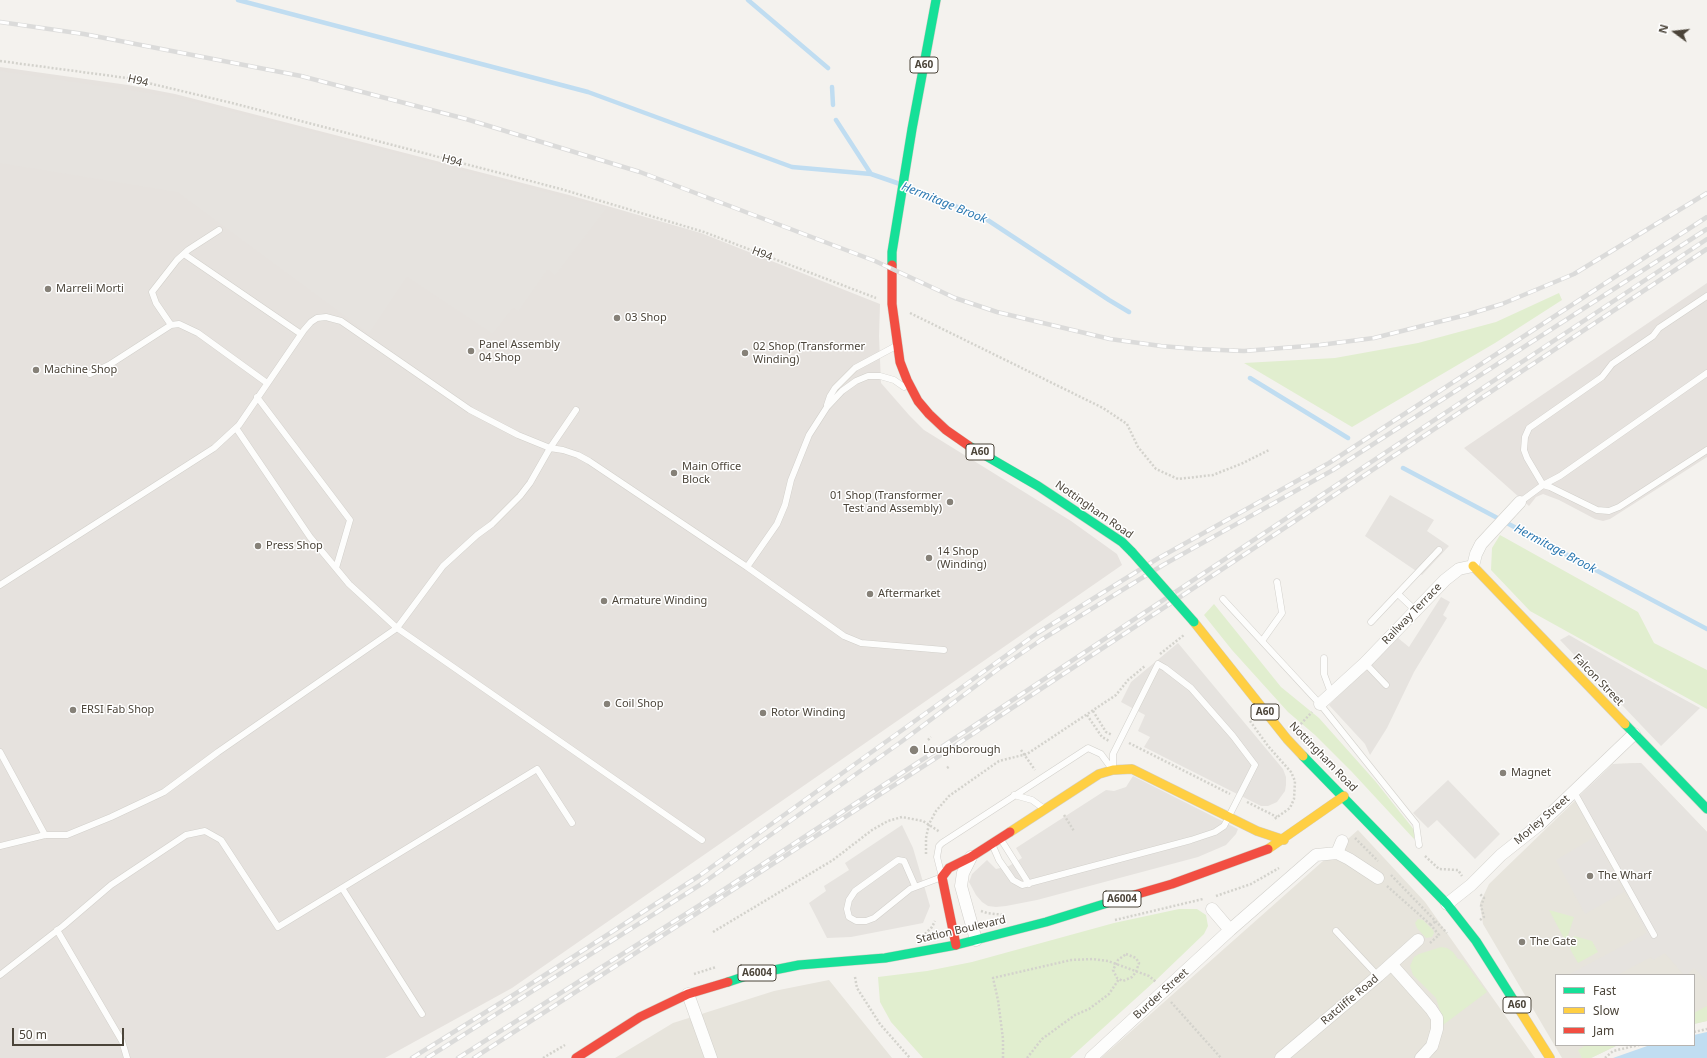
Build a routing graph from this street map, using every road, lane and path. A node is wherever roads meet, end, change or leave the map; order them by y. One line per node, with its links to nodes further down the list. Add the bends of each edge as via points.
1 (936, 0): 6 (main road, Nottingham Road / A60, via 892,252)
2 (0, 61): 6 (path, H94, via 127,78 561,189 704,232)
3 (218, 230): 4 (lane)
4 (184, 254): 7 (lane, via 166,272 152,292); 8 (lane)
5 (1707, 296): 21 (lane, via 1659,328 1653,336 1612,364 1602,377 1529,428 1524,450)
6 (892, 304): 9 (main road, Nottingham Road / A60); 19 (path, H94, via 1103,408 1127,424 1138,447 1156,469 1178,479 1213,475)
7 (171, 325): 11 (lane, via 109,365); 12 (lane, via 179,324 198,333)
8 (301, 334): 12 (lane); 18 (lane, via 317,318 341,320 470,410)
9 (897, 346): 13 (main road, Nottingham Road / A60, via 900,362); 15 (lane, via 855,368 835,388)
10 (1707, 373): 21 (lane, via 1560,476)
11 (90, 374)
12 (267, 383): 14 (lane)
13 (915, 395): 15 (lane, via 894,380 868,376 856,380); 55 (main road, Nottingham Road / A60, bridge, via 929,414 946,430 1065,503 1122,542 1194,622 1283,734)
14 (258, 397): 17 (lane); 26 (lane, via 350,520)
15 (827, 407): 24 (lane, via 809,435 780,517)
16 (576, 410): 18 (lane)
17 (236, 428): 26 (lane, via 310,537); 28 (lane, via 214,448)
18 (550, 448): 24 (lane, via 563,450 589,461); 33 (lane, via 520,496 443,566)
19 (1269, 450)
20 (1707, 450): 21 (lane, via 1609,511 1597,510)
21 (1543, 485): 22 (lane)
22 (1520, 502): 25 (street, via 1481,544)
23 (1438, 550): 29 (lane)
24 (746, 566): 36 (lane, via 844,636 861,643)
25 (1473, 566): 31 (street, Railway Terrace, via 1459,570 1445,580); 46 (main road, Falcon Street, via 1594,688)
26 (336, 568): 33 (lane, via 349,584)
27 (1277, 582): 35 (lane, via 1282,613)
28 (0, 585)
29 (1398, 594): 31 (lane); 32 (lane)
30 (1223, 599): 35 (lane)
31 (1415, 610): 39 (street, Railway Terrace)
32 (1371, 622)
33 (397, 628): 64 (lane, via 164,792 67,834); 67 (lane)
34 (1187, 634): 37 (path)
35 (1262, 641): 43 (lane)
36 (944, 650)
37 (1158, 656)
38 (1324, 658): 42 (lane, via 1324,674)
39 (1365, 663): 41 (lane); 42 (street, Railway Terrace)
40 (1146, 666): 44 (path, via 1128,680 1116,695)
41 (1386, 685)
42 (1331, 693): 43 (street, Railway Terrace)
43 (1316, 708): 45 (path); 71 (lane, via 1416,824)
44 (1092, 711): 47 (path, via 1106,732); 63 (path, via 1027,754 999,761 949,796)
45 (1302, 723)
46 (1634, 734): 53 (street, Morley Street); 58 (main road, Falcon Street)
47 (1121, 739): 52 (lane, via 1113,754); 56 (path); 56 (lane, via 1158,664 1195,694 1254,763)
48 (0, 752): 64 (lane)
49 (950, 766): 50 (path)
50 (947, 768)
51 (1288, 768): 60 (path, via 1295,780 1294,799 1290,808)
52 (1113, 770): 54 (lane, via 1101,754 1088,748); 57 (main road, via 1099,774); 59 (main road, via 1132,769)
53 (1574, 792): 83 (street, Morley Street); 91 (lane)
54 (1014, 795): 57 (lane, via 1032,800); 65 (lane)
55 (1344, 796): 68 (main road, Station Boulevard / A6004); 83 (main road, Nottingham Road / A60)
56 (1239, 798): 59 (lane); 60 (path)
57 (1044, 809): 66 (main road)
58 (1707, 809)
59 (1230, 817): 68 (main road, via 1257,831); 79 (lane, via 1221,828 1191,840)
60 (1277, 817): 61 (path)
61 (1271, 822)
62 (572, 823): 81 (lane, via 537,769)
63 (928, 824): 65 (path); 74 (path, via 925,848); 90 (path, via 902,817 888,821 833,860)
64 (45, 835): 72 (lane)
65 (949, 838): 77 (lane, via 939,846 937,852)
66 (1000, 838): 70 (main road); 79 (lane)
67 (702, 840)
68 (1284, 840): 92 (main road, Station Boulevard / A6004, via 1269,849 1172,884)
69 (1342, 840): 73 (street)
70 (992, 844): 75 (main road); 79 (lane, via 1012,880 1022,885)
71 (1419, 845): 76 (path, via 1424,854 1440,869)
72 (0, 846)
73 (1337, 853): 78 (street); 88 (street, Burder Street, via 1316,855)
74 (927, 857)
75 (971, 857): 77 (main road, via 949,868); 92 (street, via 963,873 962,886)
76 (1458, 870)
77 (942, 877): 80 (lane); 94 (main road)
78 (1378, 878): 86 (path)
79 (1029, 884)
80 (916, 886): 80 (lane, via 904,861 898,860 855,891 849,900 849,917 866,922)
81 (342, 888): 87 (lane, via 278,927 221,840 205,831 186,835 111,885); 104 (lane)
82 (1484, 898): 85 (path, via 1481,906)
83 (1447, 904): 118 (main road, Nottingham Road / A60, via 1476,941)
84 (1212, 909): 88 (street)
85 (1484, 918)
86 (1431, 925)
87 (57, 930): 99 (lane); 108 (lane, via 122,1041)
88 (1230, 930): 102 (street, Burder Street)
89 (1336, 931): 100 (lane)
90 (713, 932)
91 (1654, 935)
92 (976, 940): 94 (main road, Station Boulevard / A6004)
93 (1418, 940): 96 (street, Ratcliffe Road)
94 (956, 946): 103 (main road, Station Boulevard / A6004, via 885,958 799,965 749,975)
95 (1116, 964): 97 (path); 97 (path, via 1121,956 1130,955 1136,958 1139,964); 101 (path, via 1113,970); 112 (path, via 1093,959 1070,960 993,978 1003,1039)
96 (1392, 965): 100 (street, Ratcliffe Road); 117 (street, via 1437,1018 1432,1046)
97 (1136, 972): 101 (path, via 1127,980); 102 (path, via 1149,976)
98 (855, 973): 111 (path, via 857,988 880,1024)
99 (0, 975)
100 (1378, 976): 116 (street, Ratcliffe Road)
101 (1119, 980): 113 (path, via 1109,994 1042,1040)
102 (1163, 992): 114 (street, Burder Street); 115 (path)
103 (688, 994): 109 (main road, Station Boulevard / A6004, via 640,1017); 110 (street)
104 (422, 1014)
105 (1707, 1029): 106 (path)
106 (1695, 1032)
107 (1635, 1046): 119 (path, via 1614,1051)
108 (126, 1058)
109 (576, 1058)
110 (711, 1058)
111 (910, 1058)
112 (1003, 1058)
113 (1027, 1058)
114 (1091, 1058)
115 (1222, 1058)
116 (1281, 1058)
117 (1421, 1058)
118 (1550, 1058)
119 (1605, 1058)

